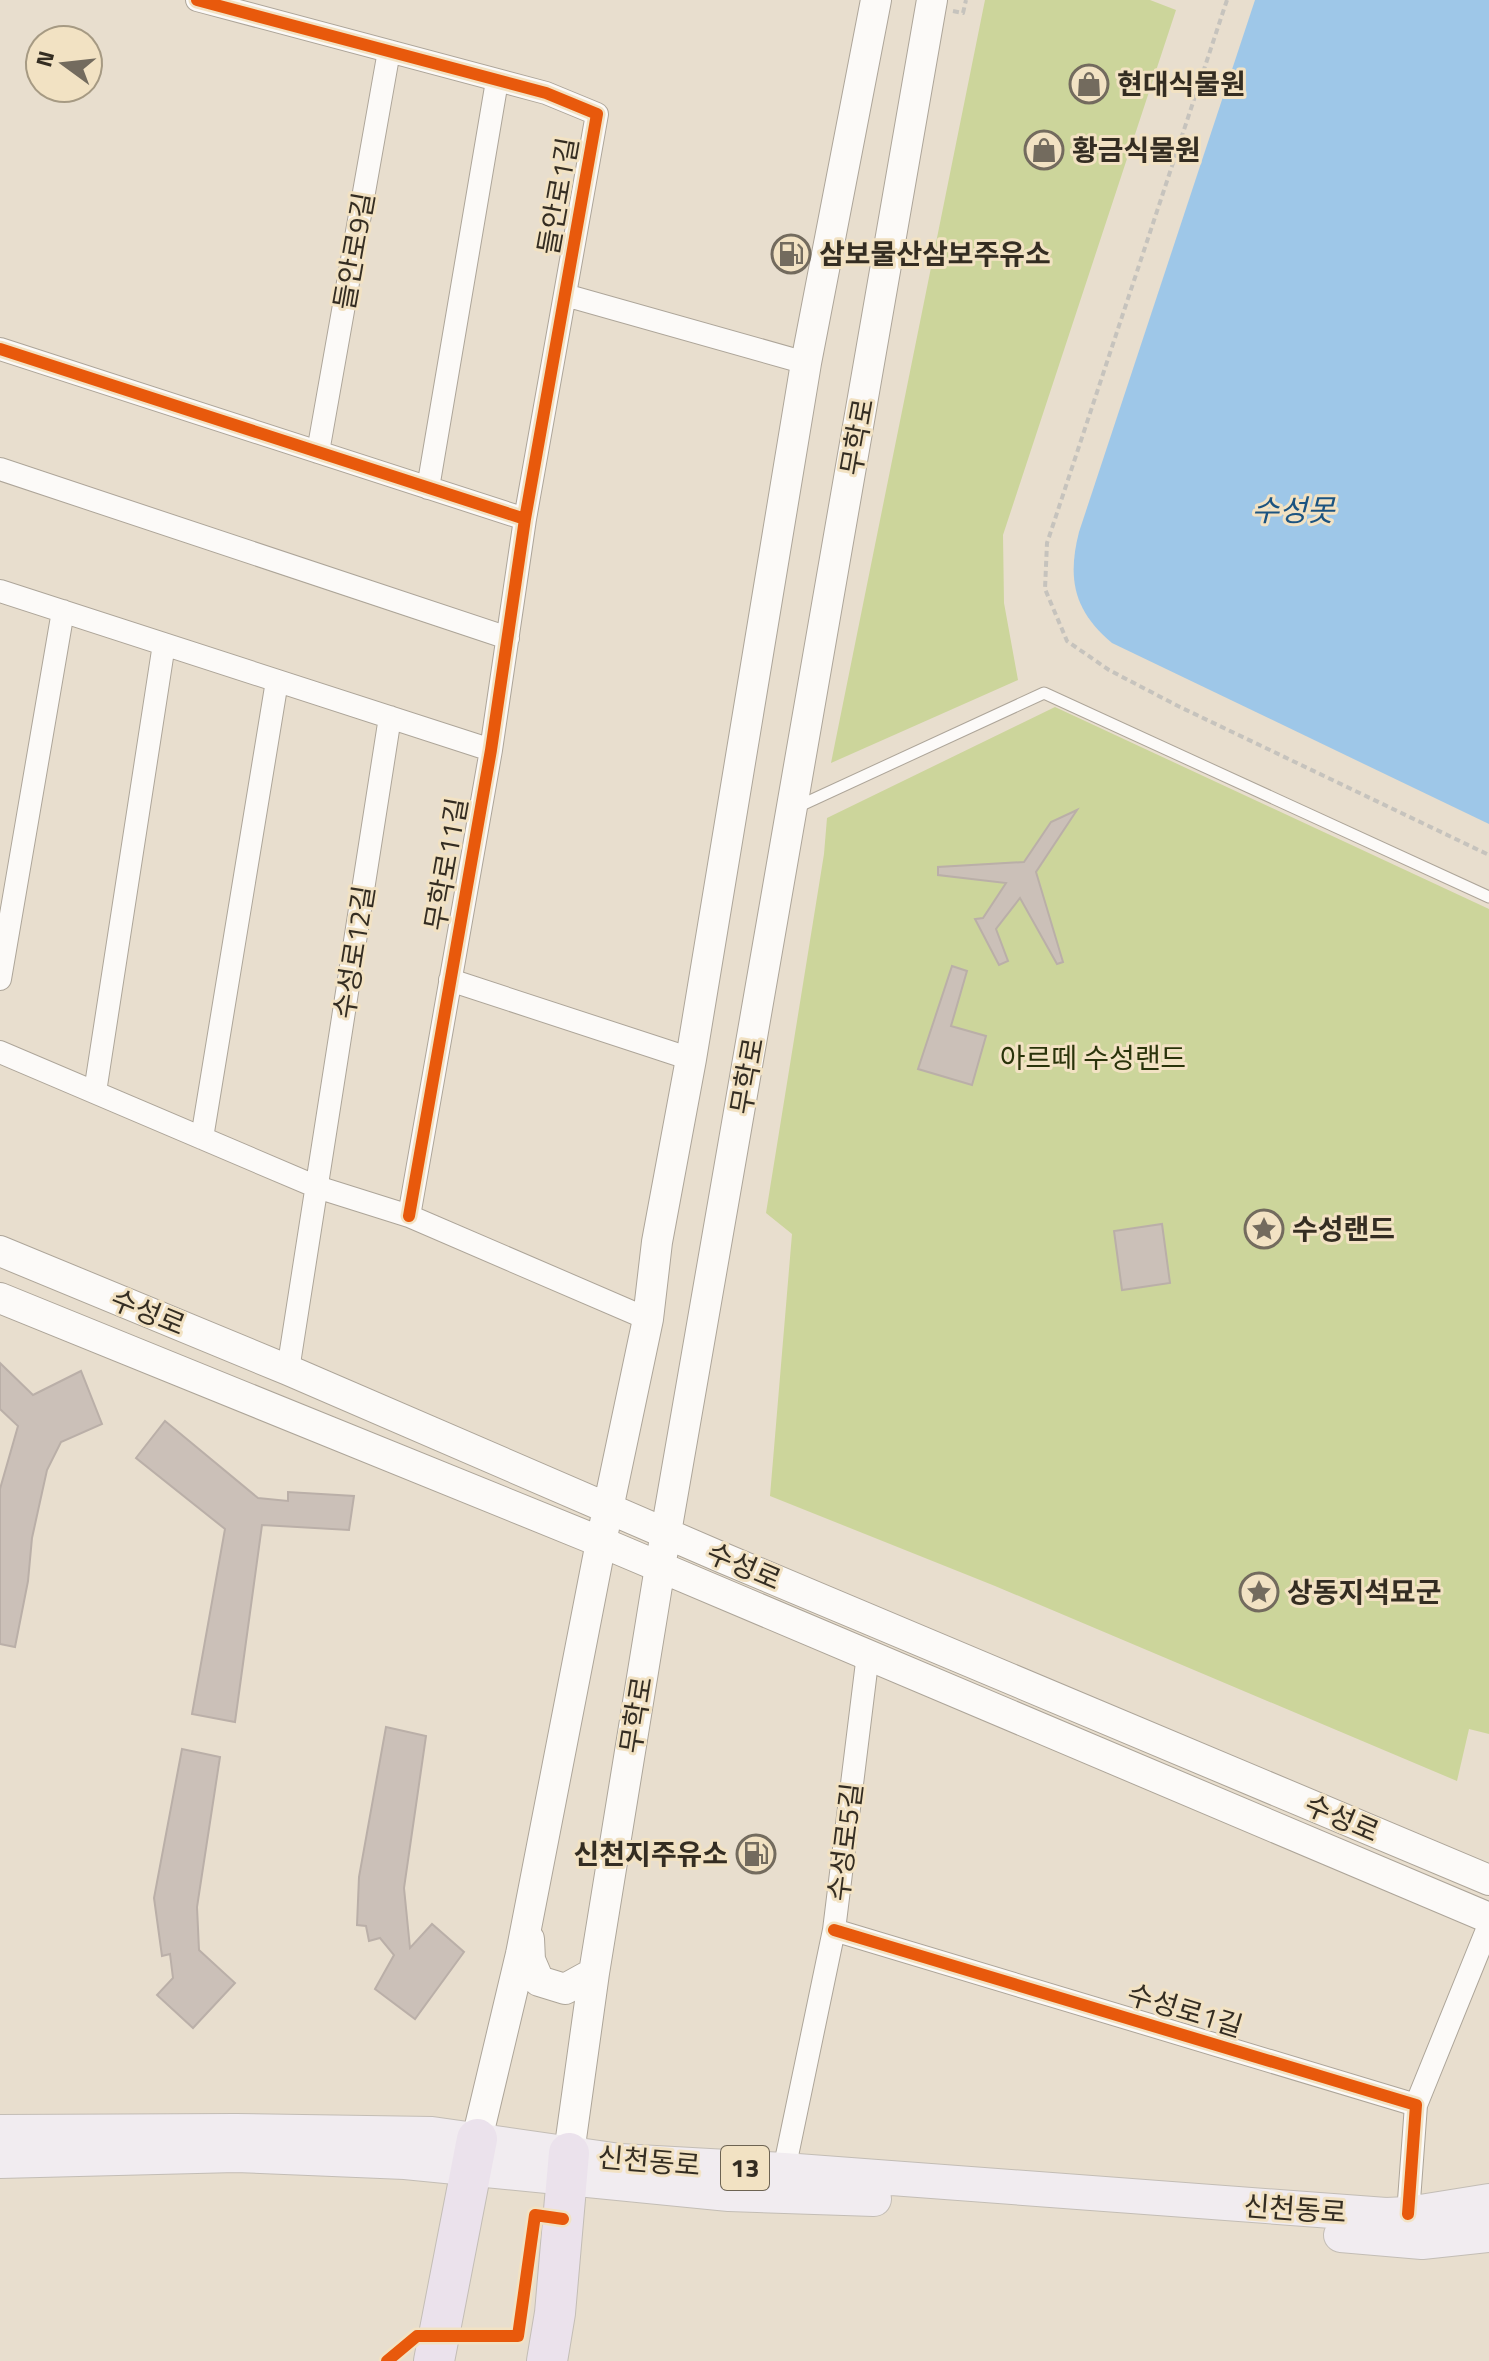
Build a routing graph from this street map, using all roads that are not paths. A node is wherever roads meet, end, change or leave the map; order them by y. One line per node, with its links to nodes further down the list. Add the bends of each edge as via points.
1 (197, 0): 4 (street)
2 (876, 0): 8 (main road, 무학로)
3 (932, 0): 20 (main road, 무학로)
4 (389, 51): 5 (street); 9 (street, 들안로9길)
5 (497, 81): 6 (street, 들안로1길, via 597,114); 11 (street)
6 (565, 295): 8 (street); 12 (street, 무학로11길)
7 (0, 349): 9 (street)
8 (806, 363): 25 (main road, 무학로)
9 (318, 452): 11 (street)
10 (0, 469): 15 (street)
11 (428, 488): 12 (street)
12 (525, 519): 15 (street, 무학로11길)
13 (0, 591): 14 (street)
14 (63, 611): 16 (street); 22 (street)
15 (508, 638): 19 (street, 무학로11길)
16 (164, 644): 17 (street); 26 (street)
17 (277, 681): 18 (street); 27 (street)
18 (390, 717): 19 (street); 28 (street, 수성로12길)
19 (491, 750): 23 (street, 무학로11길)
20 (793, 809): 21 (lane, via 1044,693); 35 (main road, 무학로)
21 (1489, 897)
22 (0, 979)
23 (450, 980): 25 (street, 무학로); 29 (street, 무학로11길)
24 (0, 1052): 26 (street)
25 (691, 1059): 32 (main road, 무학로)
26 (95, 1092): 27 (street)
27 (202, 1138): 28 (street)
28 (317, 1187): 29 (street); 33 (street, 수성로12길)
29 (409, 1216): 32 (street)
30 (0, 1251): 33 (main road, 수성로)
31 (0, 1298): 36 (main road, 수성로)
32 (648, 1319): 34 (main road, 무학로)
33 (288, 1370): 34 (main road, 수성로)
34 (608, 1508): 35 (main road, 수성로); 36 (main road, 무학로)
35 (667, 1533): 37 (main road, 무학로); 39 (main road, 수성로)
36 (601, 1542): 37 (main road, 수성로); 40 (main road, 무학로)
37 (660, 1567): 38 (main road, 수성로); 44 (main road, 무학로)
38 (868, 1654): 41 (main road, 수성로); 43 (street, 수성로5길)
39 (1489, 1880)
40 (529, 1917): 44 (main road, via 530,1960 539,1981 565,1989); 47 (main road, 무학로)
41 (1489, 1918)
42 (1489, 1925): 45 (street)
43 (834, 1930): 45 (street, 수성로1길); 50 (street, 수성로5길)
44 (594, 1973): 49 (main road, 무학로)
45 (1416, 2105): 52 (street)
46 (0, 2132): 47 (main road, 신천동로 / 13, via 432,2134)
47 (474, 2153): 48 (main road, 신천동로 / 13); 49 (main road, 신천동로 / 13); 54 (highway)
48 (0, 2161)
49 (568, 2166): 50 (main road, 신천동로 / 13, via 620,2161); 53 (main road, 신천동로 / 13, via 729,2194 862,2198 1422,2242); 55 (highway)
50 (784, 2170): 52 (main road, 신천동로 / 13, via 1289,2210)
51 (1489, 2201): 52 (main road, 신천동로 / 13)
52 (1408, 2214)
53 (1486, 2238)
54 (436, 2344)
55 (547, 2361)

